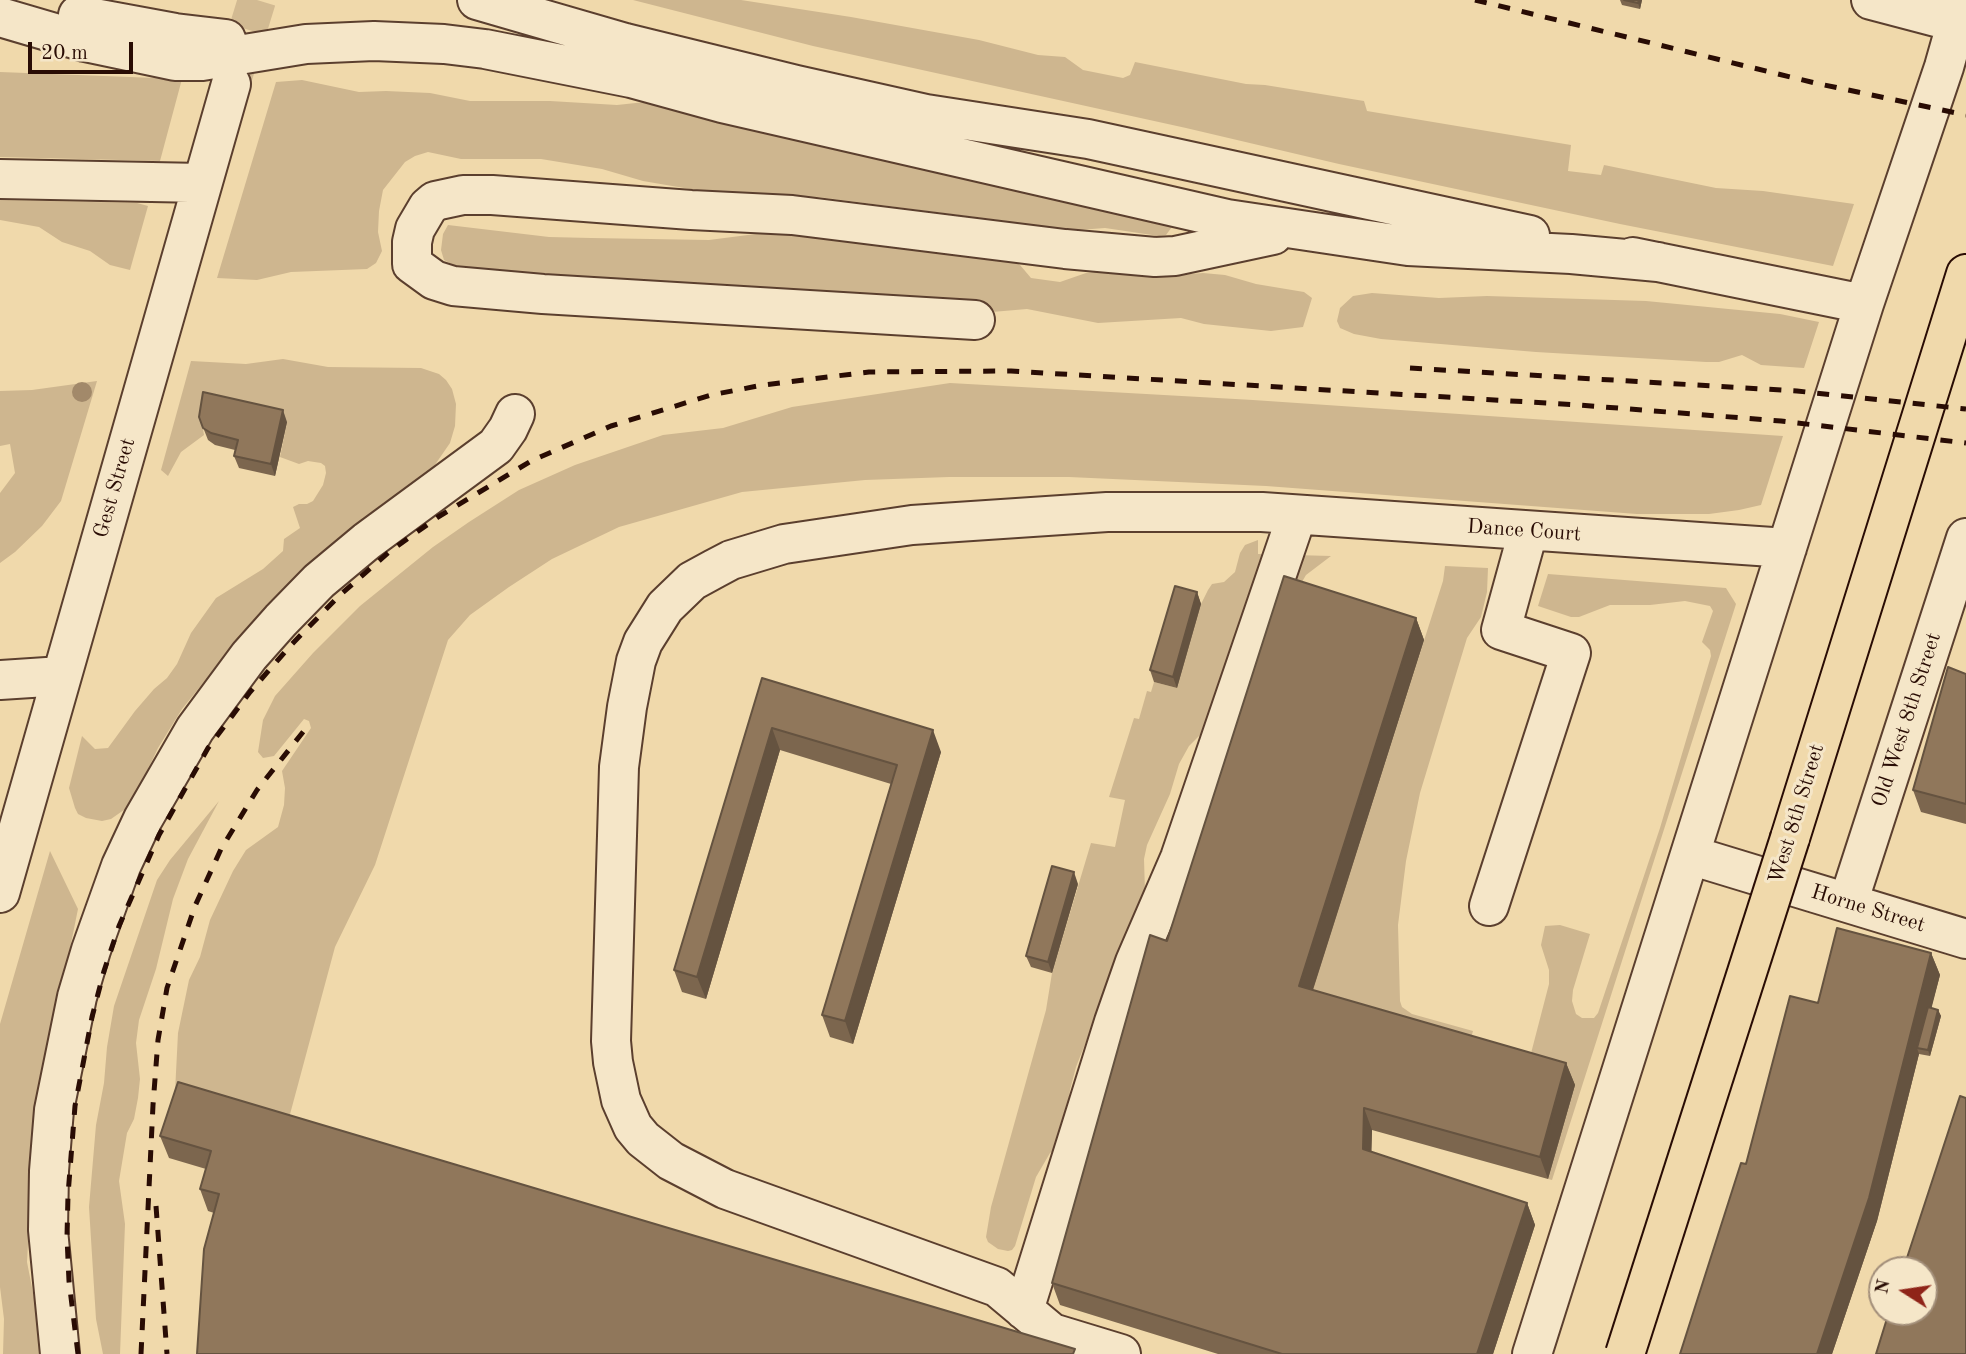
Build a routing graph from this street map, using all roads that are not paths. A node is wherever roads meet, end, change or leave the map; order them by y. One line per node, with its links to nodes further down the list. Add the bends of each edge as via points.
1 (1871, 0): 4 (street)
2 (0, 3): 6 (street, via 175,33)
3 (492, 4): 11 (street, via 625,43 822,91 937,116 1088,139)
4 (1962, 16): 13 (street)
5 (0, 17): 6 (street, via 73,39 175,61)
6 (306, 44): 10 (street, via 410,42 529,56 1129,198)
7 (231, 84): 9 (street, Gest Street)
8 (0, 179): 9 (street)
9 (202, 183): 20 (street, Gest Street)
10 (1296, 231): 11 (street, via 1408,246); 14 (street, via 1155,257 792,215 463,195 428,207 412,242 412,264 434,280 453,286)
11 (1658, 262): 13 (street)
12 (1966, 274): 31 (main road, West 8th Street, bridge)
13 (1864, 304): 19 (street)
14 (975, 320)
15 (515, 414): 28 (street, via 496,446 367,541 281,620 195,729 143,818 91,950 54,1110 48,1230)
16 (1280, 514): 17 (street, Dance Court); 27 (street, via 1180,859 1118,1010); 27 (street, Dance Court, via 1107,512 912,525 784,544 731,560 679,591 653,624 636,661 619,767 611,1041 625,1114 643,1139 671,1161 725,1189 997,1287)
17 (1528, 532): 19 (street, Dance Court); 25 (street, via 1501,630 1571,653)
18 (1966, 538): 24 (street, Old West 8th Street)
19 (1787, 548): 22 (street)
20 (62, 676): 21 (street); 23 (street, Gest Street)
21 (0, 680)
22 (1690, 855): 24 (street, Horne Street); 30 (street)
23 (0, 893)
24 (1848, 903): 26 (street, Horne Street)
25 (1489, 906)
26 (1966, 939)
27 (1024, 1310): 29 (street, Dance Court, via 1052,1333)
28 (60, 1354)
29 (1121, 1354)
30 (1532, 1354)
31 (1625, 1354)

